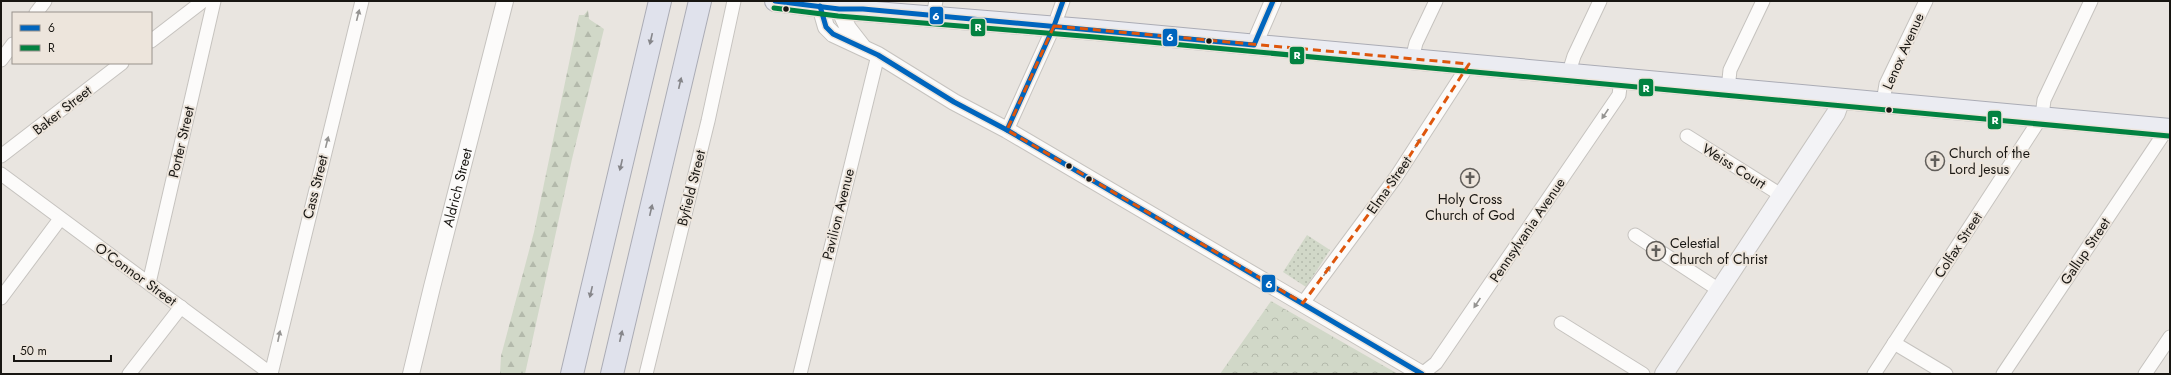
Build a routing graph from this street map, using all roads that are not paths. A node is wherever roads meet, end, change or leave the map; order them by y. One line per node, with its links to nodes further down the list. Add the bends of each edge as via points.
1 (45, 1): 20 (street)
2 (203, 1): 22 (street)
3 (214, 1): 44 (street, Porter Street)
4 (362, 1): 53 (street, Cass Street, one-way to 4)
5 (505, 1): 54 (street, Aldrich Street)
6 (660, 1): 55 (highway, one-way to 55)
7 (700, 1): 56 (highway, one-way to 7)
8 (734, 1): 57 (street, Byfield Street, via 708,121)
9 (775, 1): 18 (main road)
10 (1063, 1): 21 (street)
11 (1273, 1): 24 (street)
12 (1436, 1): 26 (street, via 1416,43)
13 (1600, 1): 30 (street)
14 (1763, 1): 32 (street, via 1730,70)
15 (1926, 1): 34 (street, Lenox Avenue, via 1886,84)
16 (2091, 1): 35 (street, via 2044,100)
17 (864, 5): 18 (main road); 19 (main road)
18 (830, 7): 25 (street, via 862,46)
19 (935, 8): 21 (main road)
20 (37, 12)
21 (1054, 26): 24 (main road); 37 (street)
22 (152, 40)
23 (12, 45): 27 (street)
24 (1254, 45): 26 (main road)
25 (878, 55): 37 (street, via 954,102); 58 (street, Pavilion Avenue)
26 (1412, 59): 29 (main road)
27 (1, 60)
28 (121, 64): 39 (street, Baker Street)
29 (1470, 64): 30 (main road); 47 (street, Elma Street, one-way to 29, via 1396,177)
30 (1569, 72): 31 (main road)
31 (1621, 79): 32 (main road); 59 (street, Pennsylvania Avenue, one-way to 59, via 1619,95 1436,363)
32 (1728, 89): 33 (main road)
33 (1841, 99): 34 (main road); 41 (main road, via 1836,113)
34 (1883, 102): 35 (main road)
35 (2042, 116): 36 (main road); 51 (street, Colfax Street)
36 (2168, 129): 64 (street, Gallup Street)
37 (1007, 130): 47 (street)
38 (1687, 136): 41 (street, Weiss Court)
39 (1, 156)
40 (1, 174): 42 (street, O'Connor Street)
41 (1782, 195): 45 (main road)
42 (60, 219): 44 (street, O'Connor Street); 46 (street)
43 (1635, 235): 45 (street)
44 (149, 283): 48 (street, O'Connor Street)
45 (1719, 290): 61 (main road)
46 (1, 298)
47 (1303, 303): 59 (street)
48 (181, 308): 52 (street); 53 (street, O'Connor Street)
49 (1561, 323): 60 (street)
50 (2170, 337): 65 (street)
51 (1894, 343): 62 (street, Colfax Street); 63 (street)
52 (129, 374)
53 (271, 374)
54 (412, 374)
55 (572, 374)
56 (612, 374)
57 (646, 374)
58 (800, 374)
59 (1422, 374)
60 (1642, 374)
61 (1664, 374)
62 (1874, 374)
63 (1946, 374)
64 (2003, 374)
65 (2145, 374)

